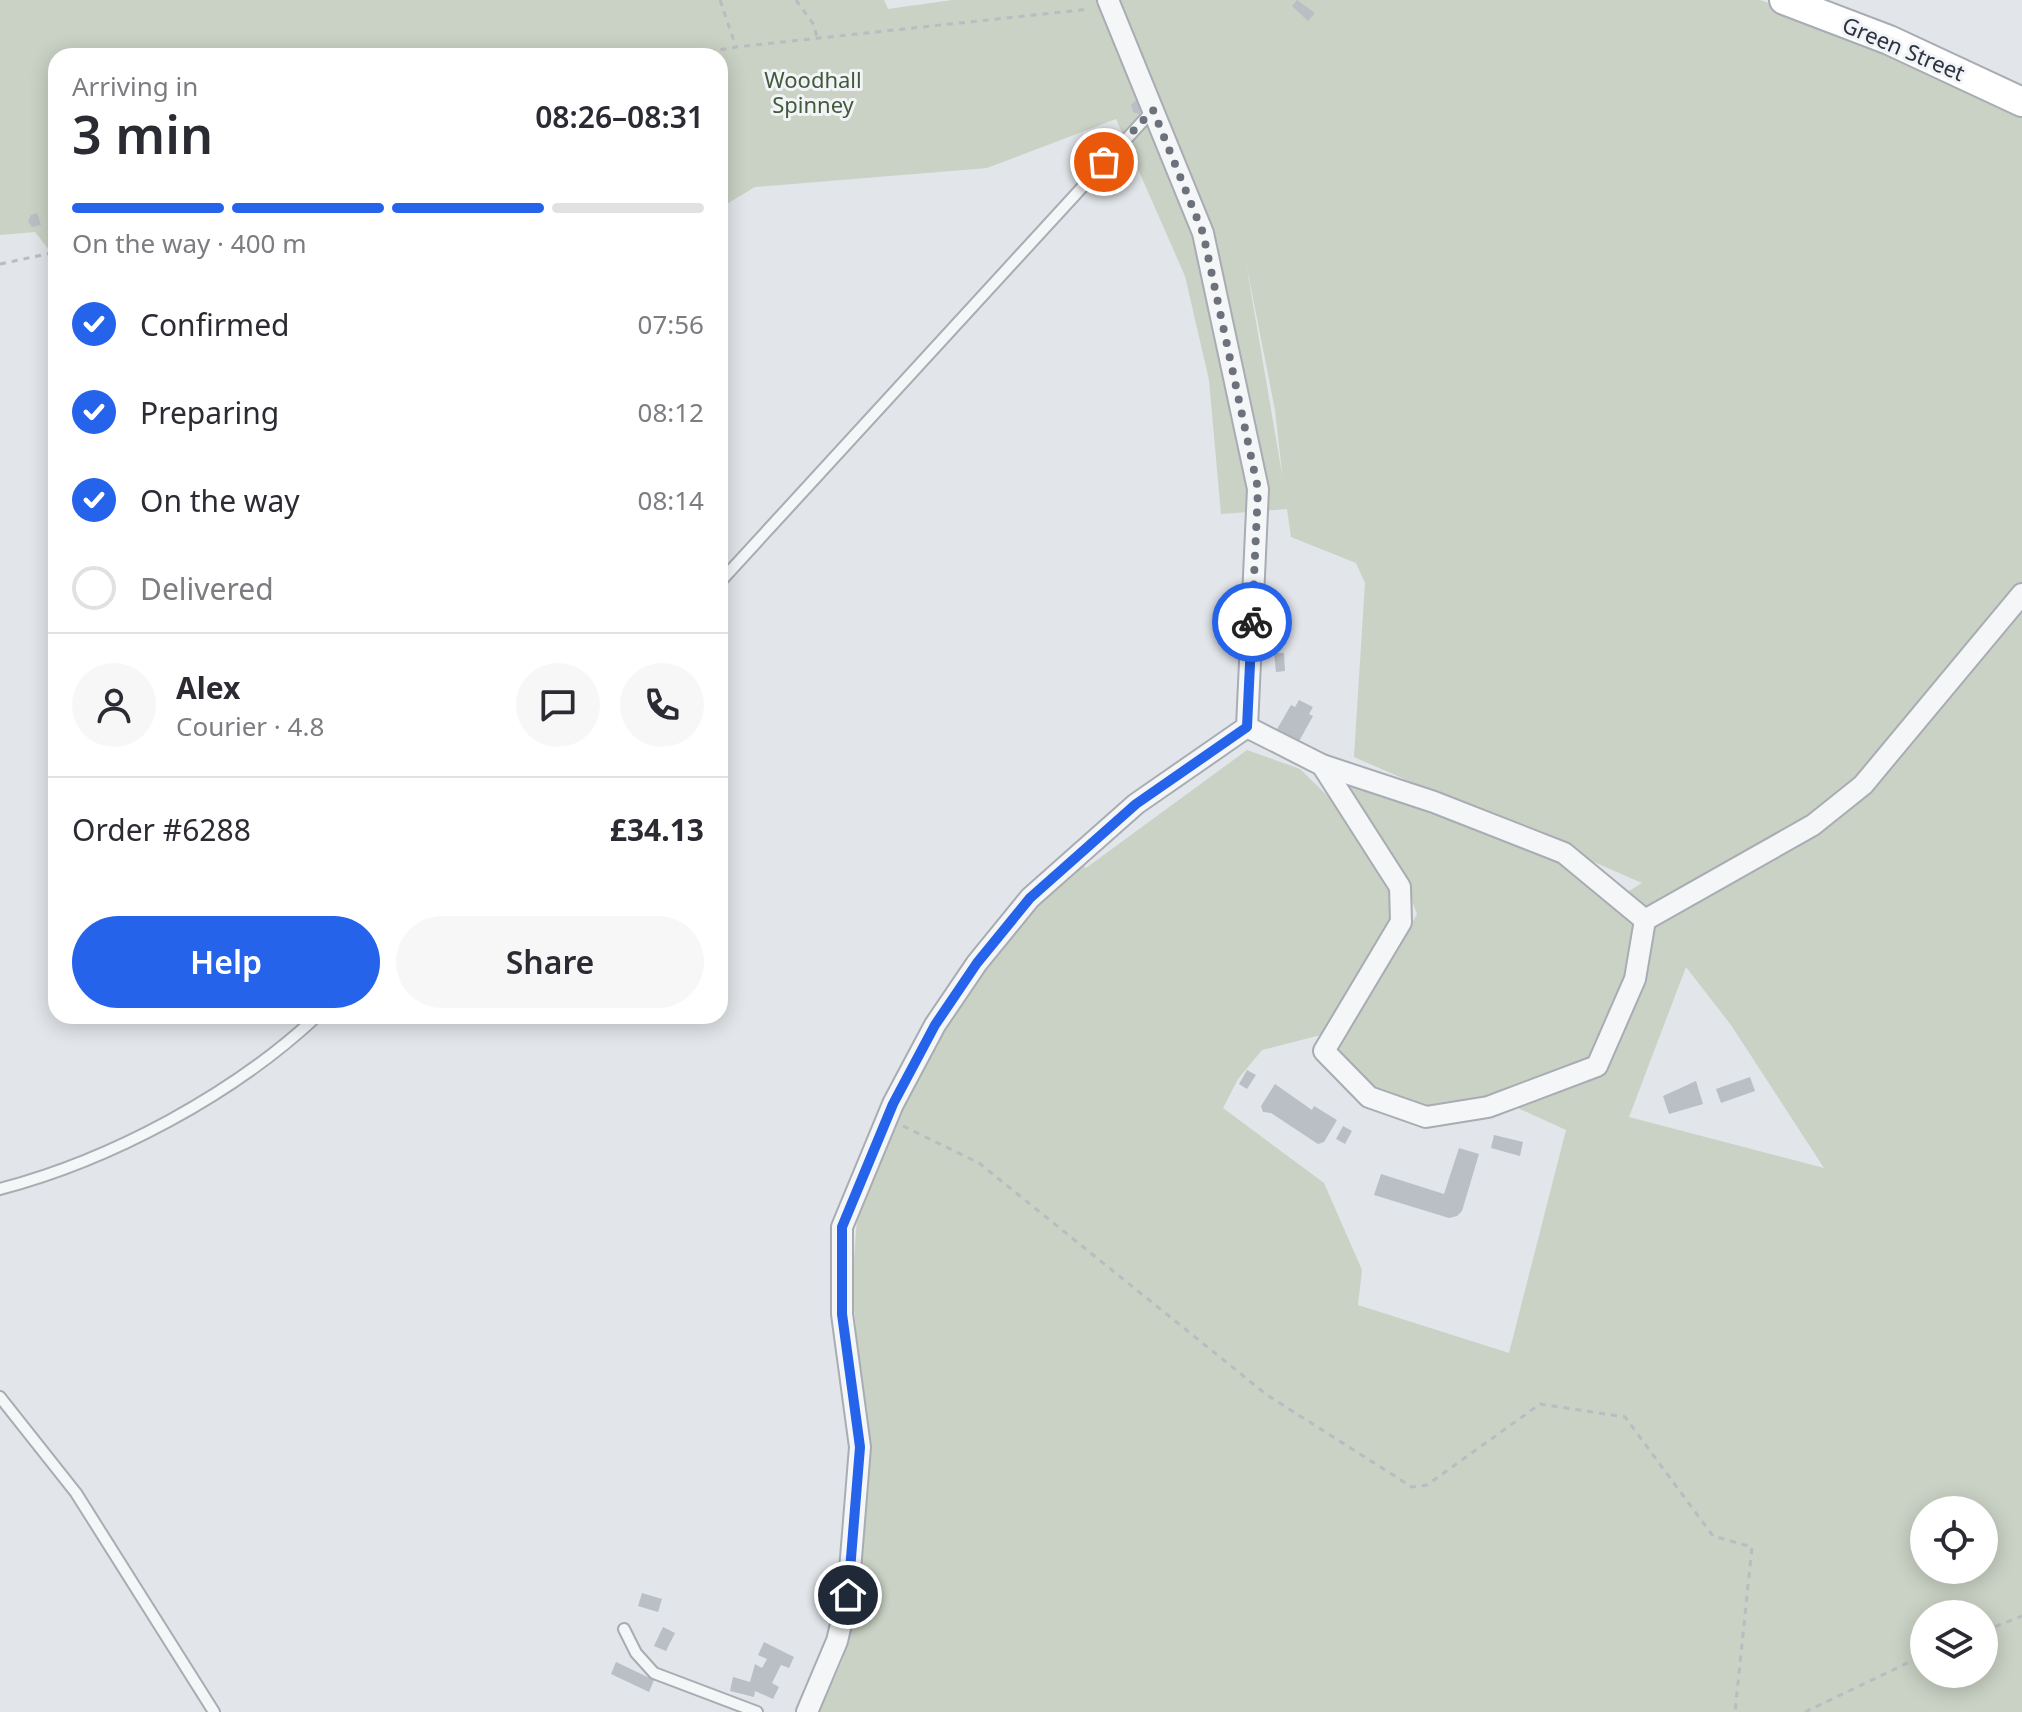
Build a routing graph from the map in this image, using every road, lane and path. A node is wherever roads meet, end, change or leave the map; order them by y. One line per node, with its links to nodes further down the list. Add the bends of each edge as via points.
1 (720, 0): 6 (path)
2 (796, 0): 5 (path)
3 (1784, 0): 8 (main road, Green Street, via 1889,40)
4 (1109, 4): 5 (path); 9 (street)
5 (817, 38): 6 (path)
6 (736, 47): 7 (path)
7 (728, 48)
8 (2022, 102)
9 (1153, 110): 12 (lane); 14 (street, via 1203,233 1258,489)
10 (48, 254): 11 (path)
11 (0, 264)
12 (728, 573)
13 (2022, 594): 16 (street, via 1863,785 1813,825)
14 (1247, 727): 15 (street); 18 (street, via 1136,804 1030,898 935,1025)
15 (1322, 765): 16 (street, via 1564,853); 16 (street, via 1400,887 1401,922 1324,1051 1369,1097 1426,1117 1488,1107 1597,1066 1635,979)
16 (1645, 920)
17 (307, 1024): 19 (lane, via 241,1077 157,1126 80,1164)
18 (887, 1118): 27 (street, via 842,1227 842,1314 859,1462 848,1595 837,1641); 28 (path, via 979,1163 1267,1395 1412,1487 1427,1485 1540,1404 1625,1417 1713,1536 1752,1547)
19 (0, 1189)
20 (0, 1397): 25 (lane, via 76,1493)
21 (2022, 1616): 22 (path)
22 (1998, 1625)
23 (624, 1629): 26 (lane, via 654,1673)
24 (1910, 1662): 29 (path)
25 (214, 1712)
26 (757, 1712)
27 (807, 1712)
28 (1735, 1712)
29 (1805, 1712)

